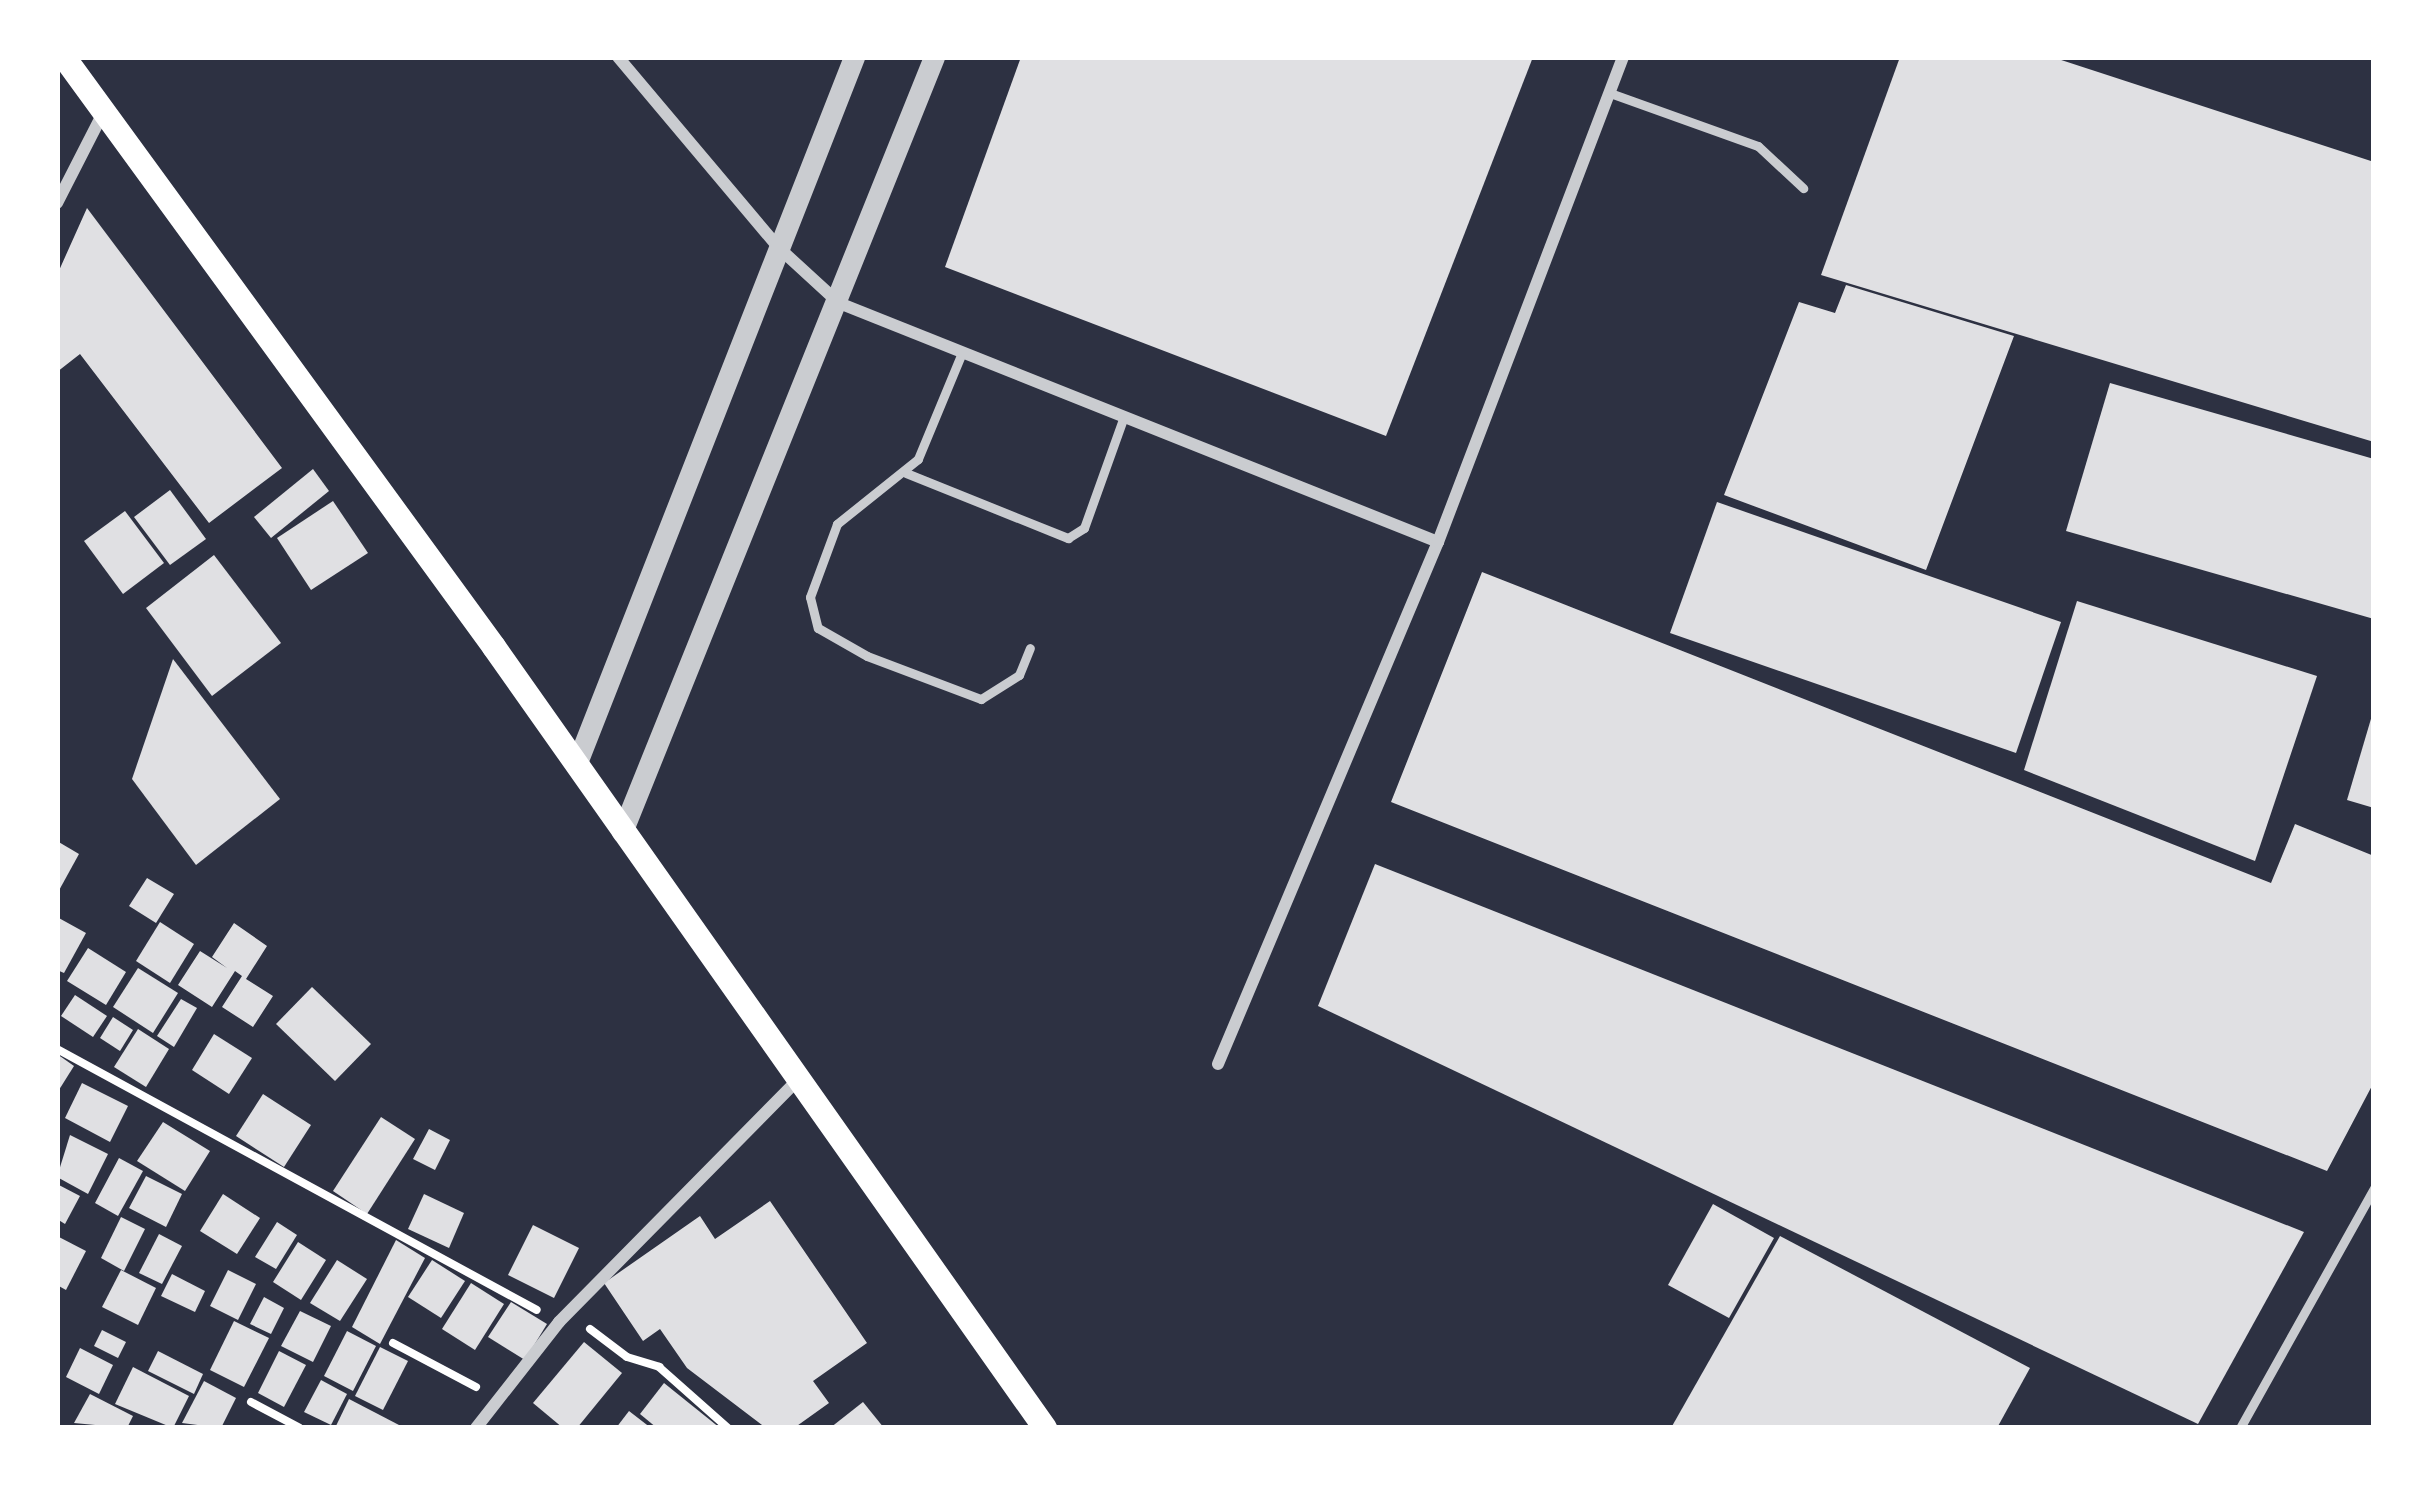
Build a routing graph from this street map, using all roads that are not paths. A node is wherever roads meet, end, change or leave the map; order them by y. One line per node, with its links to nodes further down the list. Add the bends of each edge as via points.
1 (64, 57): 7 (main road)
2 (618, 57): 10 (street)
3 (854, 57): 10 (street)
4 (934, 57): 11 (street)
5 (1623, 57): 6 (street)
6 (1610, 93): 8 (lane, via 1758,146); 15 (street)
7 (103, 113): 9 (street); 17 (main road)
8 (1802, 188)
9 (57, 202)
10 (778, 248): 11 (street); 17 (street)
11 (839, 303): 12 (street); 18 (street)
12 (961, 355): 13 (street); 14 (lane)
13 (1123, 419): 14 (lane, via 1084,528 1068,538); 15 (street)
14 (906, 472): 16 (lane, via 837,524 810,597 818,628 867,656 981,699 1019,675)
15 (1438, 542): 19 (street)
16 (1030, 648)
17 (576, 765): 18 (main road)
18 (622, 832): 20 (main road)
19 (1218, 1064)
20 (795, 1083): 22 (street, via 564,1317); 23 (main road)
21 (2374, 1188): 24 (lane)
22 (476, 1428)
23 (1045, 1428)
24 (2240, 1428)

